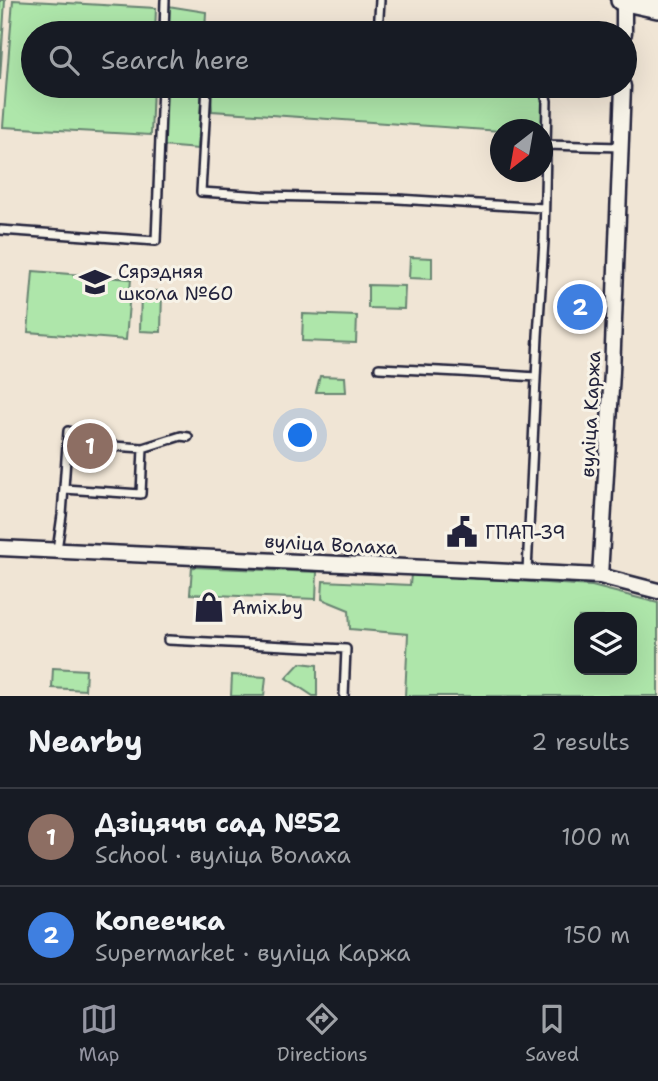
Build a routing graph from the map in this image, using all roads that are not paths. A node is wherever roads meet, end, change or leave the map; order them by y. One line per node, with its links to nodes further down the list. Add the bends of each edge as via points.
1 (165, 0): 5 (lane)
2 (380, 0): 6 (lane)
3 (623, 0): 4 (main road); 7 (street)
4 (658, 8)
5 (164, 21)
6 (379, 21)
7 (624, 21)
8 (162, 98): 17 (lane, via 156,242)
9 (206, 98): 16 (lane, via 201,192)
10 (546, 98): 12 (lane)
11 (623, 98): 14 (street, вуліца Каржа)
12 (547, 119)
13 (553, 145): 14 (lane)
14 (621, 147): 28 (street, вуліца Каржа)
15 (545, 182): 16 (lane)
16 (544, 208): 19 (lane)
17 (0, 230)
18 (379, 368): 19 (lane)
19 (536, 377): 27 (lane)
20 (68, 431): 22 (lane)
21 (188, 437): 23 (lane)
22 (67, 443): 23 (lane); 24 (lane)
23 (142, 448): 24 (lane, via 141,494)
24 (64, 489): 26 (lane)
25 (0, 548): 26 (street, вуліца Волаха)
26 (57, 551): 27 (street, вуліца Волаха)
27 (527, 572): 28 (street, вуліца Волаха)
28 (600, 576): 29 (street, вуліца Волаха)
29 (658, 591)
30 (168, 639): 31 (lane, via 346,649)
31 (344, 696)

